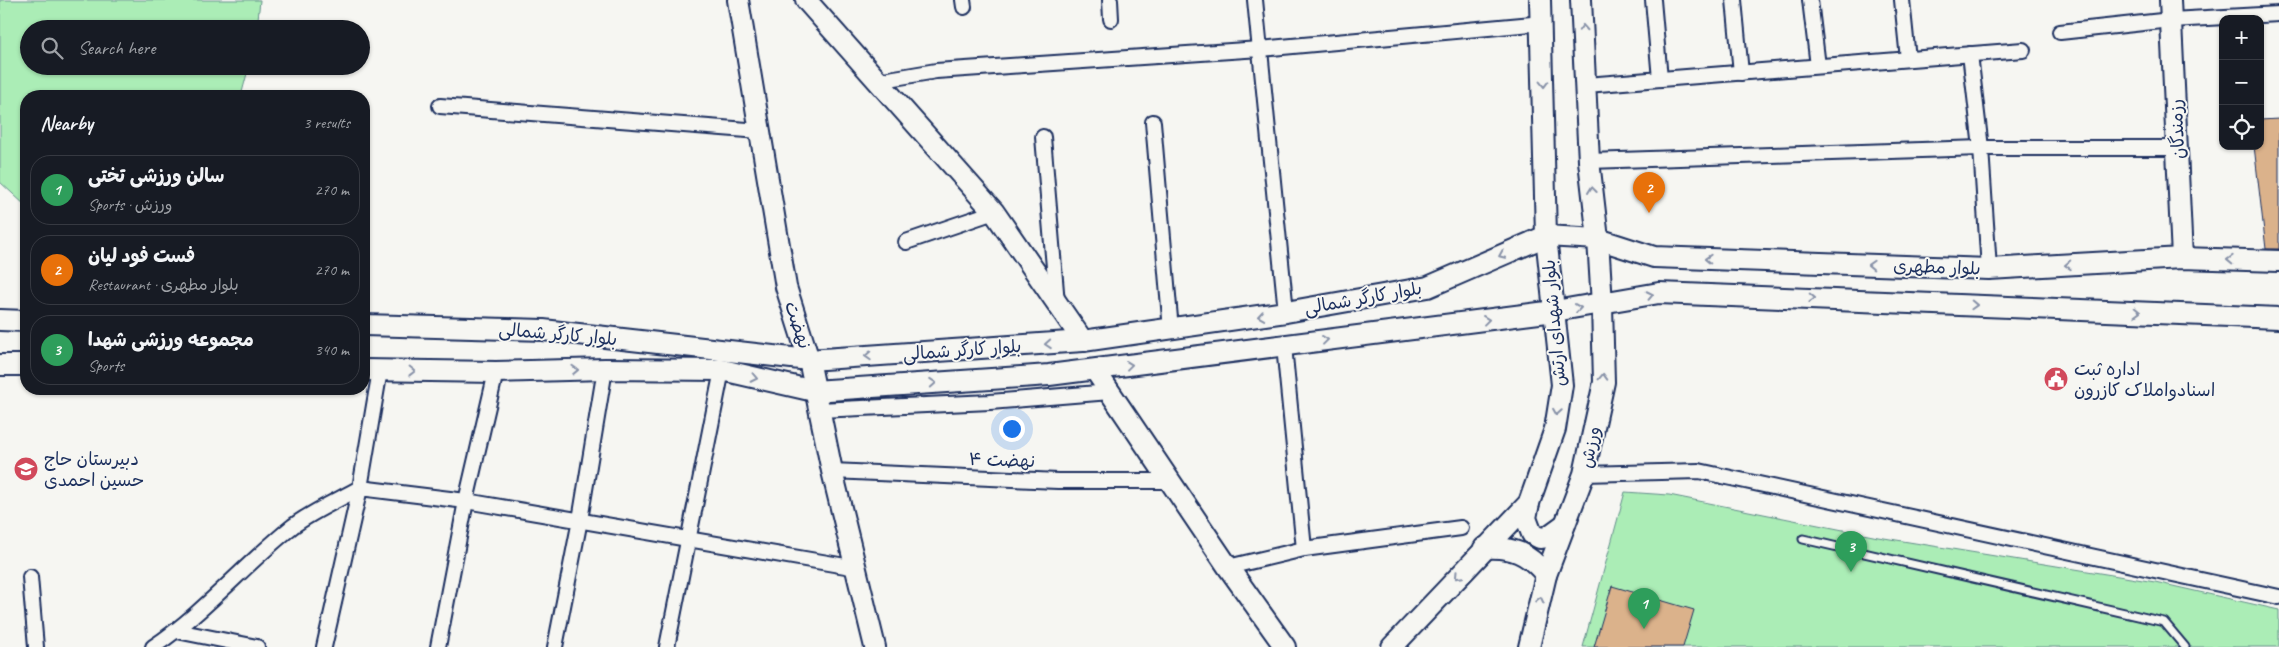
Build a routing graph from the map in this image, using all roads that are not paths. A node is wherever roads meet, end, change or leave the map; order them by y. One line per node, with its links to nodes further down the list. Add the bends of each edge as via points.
1 (738, 0): 28 (main road, نهضت)
2 (806, 0): 24 (main road)
3 (1110, 0): 13 (street)
4 (1255, 0): 17 (street)
5 (1540, 0): 15 (main road, بلوار شهدای ارتش)
6 (1581, 0): 25 (main road, one-way to 6)
7 (1653, 0): 23 (street)
8 (1734, 0): 22 (street)
9 (1810, 0): 21 (street)
10 (1902, 0): 20 (street)
11 (2170, 0): 14 (main road, رزمندگان)
12 (2279, 14): 14 (street)
13 (1111, 19)
14 (2171, 20): 16 (street); 31 (main road, رزمندگان)
15 (1543, 23): 17 (street); 34 (main road, بلوار شهدای ارتش, one-way to 34)
16 (2060, 32)
17 (1260, 49): 24 (street, via 936,71); 42 (street)
18 (2023, 50): 19 (street)
19 (1970, 54): 20 (street); 30 (street)
20 (1908, 59): 21 (street)
21 (1818, 66): 22 (street)
22 (1741, 73): 23 (street)
23 (1660, 79): 25 (street)
24 (877, 81): 33 (main road)
25 (1586, 86): 32 (main road)
26 (440, 106): 28 (street)
27 (1153, 122): 48 (street)
28 (760, 131): 51 (main road, نهضت, via 786,287)
29 (1043, 137): 40 (street)
30 (1981, 148): 31 (street); 32 (street); 39 (street)
31 (2178, 148): 37 (main road, رزمندگان)
32 (1589, 161): 35 (main road, one-way to 32)
33 (994, 212): 36 (street); 40 (main road)
34 (1546, 236): 35 (main road, بلوار مطهری); 42 (main road, بلوار کارگر شمالی, one-way to 42, via 1428,287); 43 (main road, بلوار شهدای ارتش)
35 (1598, 239): 39 (main road, بلوار مطهری, one-way to 35, via 1654,257); 41 (main road, ورزش)
36 (906, 242)
37 (2182, 258): 38 (main road, بلوار مطهری, one-way to 37); 39 (main road, بلوار مطهری, one-way to 39)
38 (2279, 261)
39 (1989, 269)
40 (1058, 304): 49 (main road)
41 (1602, 304): 43 (main road, بلوار مطهری, one-way to 41); 44 (main road, بلوار مطهری, one-way to 44, via 1659,293); 64 (main road, ورزش, one-way to 41, via 1604,382)
42 (1286, 312): 48 (main road, بلوار کارگر شمالی, one-way to 48)
43 (1555, 312): 50 (main road, بلوار کارگر شمالی, one-way to 43); 68 (main road, بلوار شهدای ارتش, one-way to 68, via 1562,386 1555,429)
44 (2279, 318)
45 (0, 320): 46 (main road)
46 (20, 321)
47 (370, 325): 51 (main road, بلوار کارگر شمالی, via 543,330)
48 (1171, 330): 49 (main road, بلوار کارگر شمالی)
49 (1083, 342): 51 (main road, بلوار کارگر شمالی, one-way to 51)
50 (1284, 346): 57 (main road, بلوار کارگر شمالی, one-way to 50); 75 (street)
51 (809, 360): 62 (main road, نهضت)
52 (0, 364): 53 (main road)
53 (20, 365)
54 (605, 369): 56 (main road, بلوار کارگر شمالی); 58 (main road, بلوار کارگر شمالی, one-way to 54); 69 (street)
55 (372, 370): 58 (main road, بلوار کارگر شمالی, one-way to 58); 59 (street)
56 (722, 370): 62 (main road, بلوار کارگر شمالی, one-way to 62); 72 (street)
57 (1095, 370): 60 (main road); 62 (main road, بلوار کارگر شمالی, one-way to 57)
58 (496, 372): 67 (street)
59 (370, 390)
60 (1110, 392): 62 (street, via 990,402); 65 (main road)
61 (369, 395): 66 (street)
62 (816, 400): 63 (main road, نهضت)
63 (832, 471): 65 (street, نهضت ۴, via 1058,481); 77 (main road, نهضت)
64 (1584, 474): 70 (main road, ورزش); 80 (street, via 1699,471)
65 (1170, 482): 76 (main road)
66 (360, 488): 67 (street); 81 (street, via 294,525); 85 (street)
67 (466, 501): 69 (street); 86 (street)
68 (1529, 502): 70 (main road, via 1526,518 1532,534 1547,537); 74 (main road, بلوار شهدای ارتش)
69 (580, 520): 72 (street); 87 (street)
70 (1565, 524): 78 (main road, ورزش)
71 (1461, 528): 75 (street)
72 (690, 538): 77 (street); 88 (street)
73 (1803, 539): 93 (lane, via 2164,622)
74 (1484, 548): 78 (main road, via 1520,551 1535,560); 91 (main road, بلوار شهدای ارتش, one-way to 91)
75 (1304, 549): 76 (street)
76 (1228, 567): 90 (main road)
77 (857, 568): 89 (main road, نهضت)
78 (1546, 575): 92 (main road, ورزش, one-way to 78)
79 (30, 577): 82 (street)
80 (2279, 597)
81 (177, 631): 83 (street); 84 (street)
82 (36, 647)
83 (153, 647)
84 (257, 647)
85 (324, 647)
86 (438, 647)
87 (555, 647)
88 (666, 647)
89 (875, 647)
90 (1285, 647)
91 (1392, 647)
92 (1529, 647)
93 (2185, 647)

